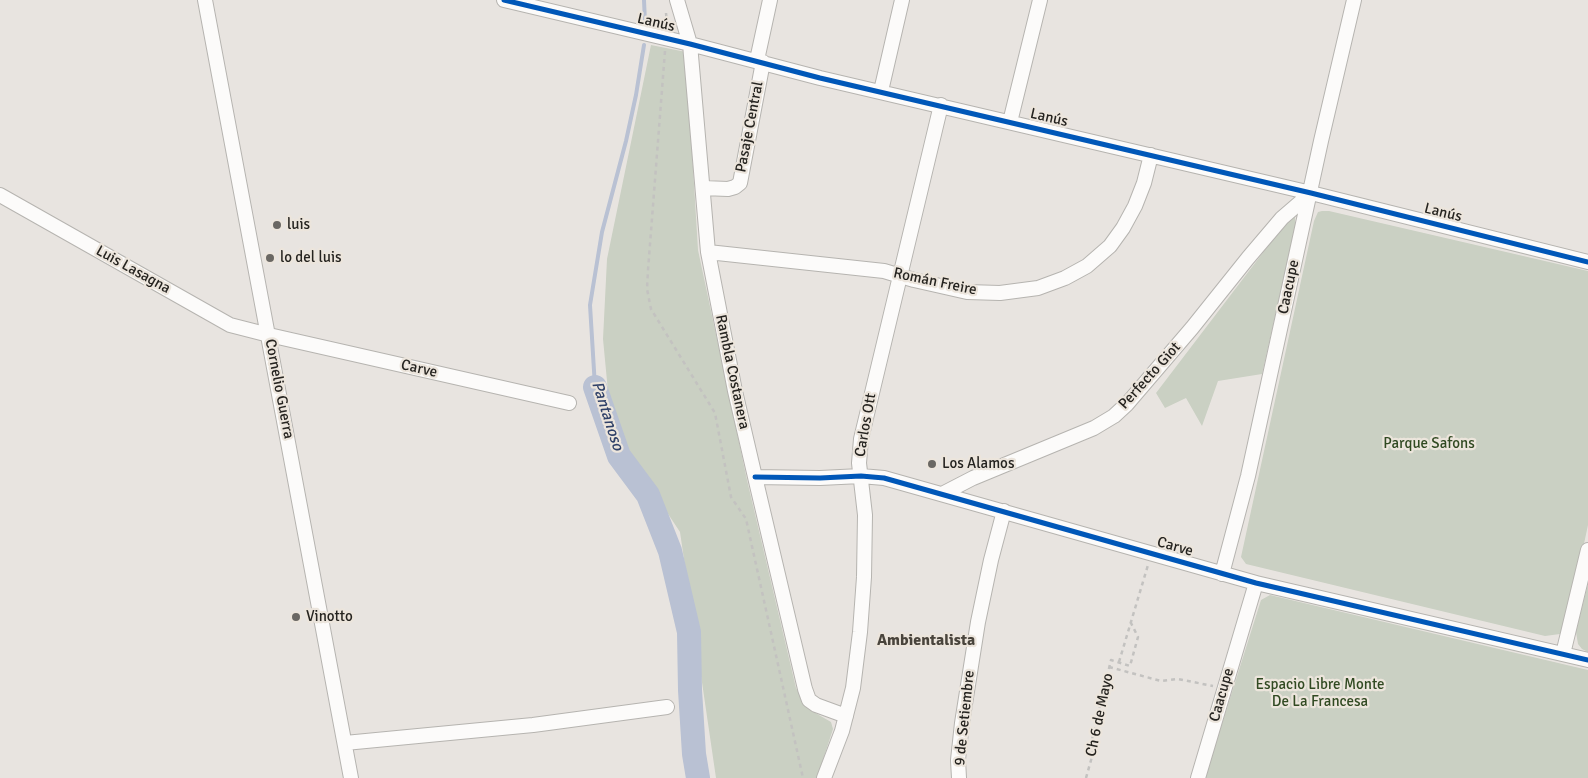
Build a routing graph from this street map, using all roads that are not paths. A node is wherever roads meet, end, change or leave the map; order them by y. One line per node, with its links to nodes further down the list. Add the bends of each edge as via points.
1 (205, 0): 20 (street, Cornelio Guerra)
2 (504, 0): 8 (street, Lanús)
3 (677, 0): 8 (street, Rambla Costanera)
4 (770, 0): 9 (street)
5 (902, 0): 10 (street)
6 (1040, 0): 12 (street)
7 (1354, 0): 15 (street, Caacupe)
8 (690, 44): 9 (street, Lanús); 14 (street, Rambla Costanera)
9 (760, 61): 10 (street, Lanús); 14 (street, Pasaje Central, via 740,183 728,189)
10 (881, 91): 11 (street, Lanús)
11 (941, 105): 12 (street, Lanús); 19 (street, Carlos Ott)
12 (1010, 122): 13 (street, Lanús)
13 (1151, 154): 15 (street, Lanús); 19 (street, Román Freire, via 1144,183 1123,228 1110,246 1086,266 1064,278 1038,288 1000,293 968,292)
14 (703, 188): 17 (street, Rambla Costanera)
15 (1311, 193): 18 (street, Lanús); 24 (street, Perfecto Giot, via 1282,218 1186,336 1114,416 1094,428 972,478); 27 (street, Caacupe, via 1248,476)
16 (0, 195): 20 (street, Luis Lasagna, via 230,325)
17 (708, 252): 19 (street, Román Freire, via 884,271); 23 (street, Rambla Costanera)
18 (1588, 262)
19 (900, 276): 22 (street, Carlos Ott, via 861,439)
20 (269, 335): 21 (street, Carve); 33 (street, Cornelio Guerra)
21 (569, 403)
22 (861, 476): 23 (street, Carve); 24 (street, Carve, via 884,478); 32 (street, Carlos Ott, via 865,515 864,577 854,688)
23 (755, 477): 32 (street, Rambla Costanera, via 809,700 816,706)
24 (942, 494): 25 (street, Carve)
25 (1004, 511): 27 (street, Carve); 36 (street, 9 de Setiembre, via 978,622 962,723)
26 (1588, 550): 29 (street)
27 (1222, 574): 28 (street, Carve)
28 (1256, 583): 29 (street, Carve); 37 (street, Caacupe)
29 (1563, 654): 30 (street, Carve)
30 (1588, 660)
31 (667, 708): 33 (street)
32 (846, 716): 35 (street, Carlos Ott)
33 (345, 743): 34 (street, Cornelio Guerra)
34 (351, 778)
35 (824, 778)
36 (959, 778)
37 (1198, 778)

